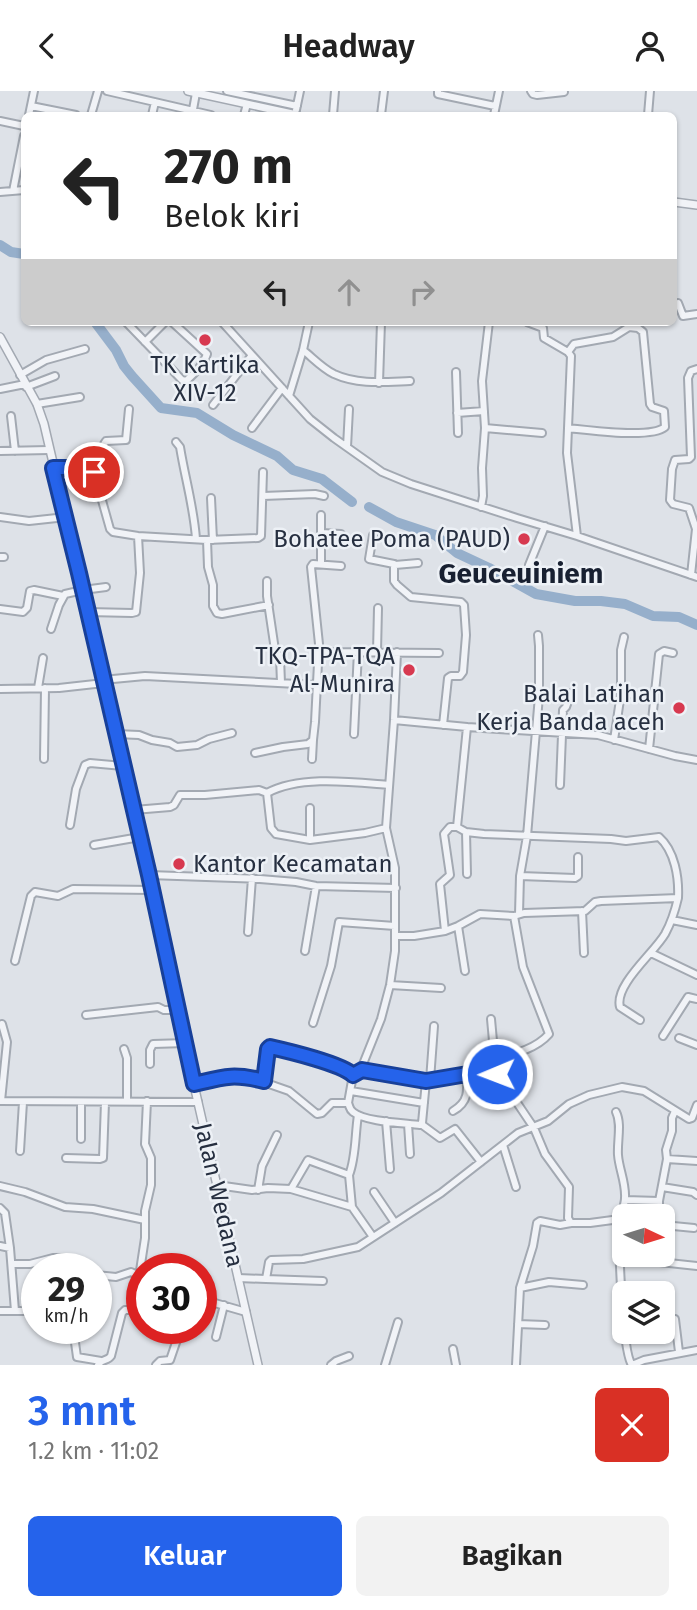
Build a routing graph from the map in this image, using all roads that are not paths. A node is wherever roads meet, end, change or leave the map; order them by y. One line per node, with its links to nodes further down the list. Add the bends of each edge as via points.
1 (34, 91): 17 (street)
2 (98, 91): 22 (street)
3 (107, 91): 15 (street)
4 (188, 91): 14 (street)
5 (227, 91): 18 (street)
6 (300, 91): 18 (street)
7 (335, 91): 29 (street)
8 (384, 91): 30 (street)
9 (438, 91): 19 (street, via 438,95)
10 (499, 91): 19 (street)
11 (531, 91): 13 (street, via 537,95)
12 (650, 91): 32 (street)
13 (564, 92)
14 (196, 93): 16 (street); 25 (street)
15 (155, 102): 23 (street); 24 (street)
16 (247, 104): 26 (street); 27 (street)
17 (31, 106): 20 (street); 21 (street)
18 (297, 106): 28 (street)
19 (495, 106): 31 (street)
20 (30, 112)
21 (61, 112)
22 (92, 112)
23 (153, 112)
24 (189, 112)
25 (192, 112)
26 (245, 112)
27 (283, 112)
28 (296, 112)
29 (332, 112)
30 (381, 112)
31 (494, 112)
32 (648, 112)
33 (1, 123): 34 (street)
34 (21, 126)
35 (21, 154): 37 (street)
36 (21, 190): 37 (street)
37 (13, 191): 38 (street)
38 (0, 192)
39 (677, 202): 40 (street)
40 (697, 205)
41 (678, 303): 42 (street, via 683,316)
42 (697, 314)
43 (130, 326): 54 (street)
44 (161, 326): 54 (street)
45 (176, 326): 54 (street, via 207,354 186,381)
46 (226, 326): 58 (street)
47 (308, 326): 56 (street)
48 (381, 326): 64 (street)
49 (489, 326): 74 (street, via 482,381)
50 (538, 326): 57 (street, via 543,328 544,338)
51 (626, 326): 57 (street, via 613,337 574,344)
52 (633, 326): 80 (street, via 643,332 650,404 664,411 664,428 647,433)
53 (0, 337): 61 (street, Jalan Wedana)
54 (145, 342)
55 (85, 349): 61 (street, via 46,360)
56 (303, 350): 64 (street, via 335,374); 68 (street)
57 (568, 352): 80 (street, via 572,360)
58 (252, 355): 66 (street); 71 (street)
59 (697, 369): 77 (street, via 688,378)
60 (456, 372): 75 (street)
61 (20, 375): 65 (street, Jalan Wedana)
62 (55, 376): 65 (street)
63 (410, 381): 64 (street)
64 (379, 383)
65 (26, 385): 67 (street); 70 (street, Jalan Wedana)
66 (282, 388): 68 (street); 78 (street)
67 (0, 389)
68 (289, 396): 84 (street)
69 (80, 397): 70 (street)
70 (37, 404): 85 (street, Jalan Wedana)
71 (213, 405)
72 (129, 409): 89 (street, via 126,440 106,441 102,465)
73 (349, 409): 84 (street)
74 (484, 411): 75 (street); 79 (street)
75 (457, 413): 81 (street)
76 (11, 416): 87 (street)
77 (693, 423): 111 (street, via 691,457 675,460 670,500 689,508 696,529)
78 (252, 428)
79 (485, 428): 82 (street); 94 (street)
80 (568, 428): 103 (street)
81 (458, 433)
82 (542, 433)
83 (176, 442): 104 (street)
84 (347, 447): 94 (street, via 382,472)
85 (49, 450): 87 (street); 88 (street, Jalan Wedana)
86 (0, 451): 87 (street)
87 (15, 451)
88 (53, 468): 89 (street); 97 (street, Jalan Wedana)
89 (89, 468): 102 (street, via 96,477 111,531)
90 (264, 472): 91 (street)
91 (263, 496): 92 (street); 105 (street, via 260,537)
92 (324, 496)
93 (211, 498): 105 (street)
94 (481, 507): 98 (street)
95 (321, 515): 99 (street)
96 (0, 517): 97 (street, via 29,521)
97 (66, 517): 114 (street, Jalan Wedana)
98 (545, 527): 103 (street); 109 (street)
99 (321, 533): 100 (street); 106 (street)
100 (341, 534)
101 (373, 535): 108 (street, via 369,559)
102 (138, 536): 104 (street); 119 (street, via 136,612)
103 (577, 536): 111 (street)
104 (196, 540): 105 (street)
105 (210, 540): 116 (street, via 208,567 217,613)
106 (320, 563): 110 (street); 124 (street, via 310,569)
107 (418, 563): 108 (street)
108 (395, 565): 139 (street, via 395,583 411,597 464,605 463,672 448,678)
109 (529, 565)
110 (341, 566)
111 (694, 576)
112 (267, 581): 116 (street)
113 (106, 587): 114 (street)
114 (83, 590): 115 (street); 119 (street, Jalan Wedana)
115 (63, 596): 117 (street, via 34,590 23,612); 120 (street)
116 (269, 605): 131 (street)
117 (0, 608)
118 (378, 608): 125 (street)
119 (88, 612): 130 (street, Jalan Wedana)
120 (51, 629)
121 (538, 635): 141 (street)
122 (624, 637): 136 (street)
123 (358, 651): 124 (street); 125 (street); 145 (street)
124 (319, 652): 132 (street)
125 (377, 652): 126 (street)
126 (397, 652): 127 (street); 138 (street)
127 (439, 653)
128 (673, 653): 137 (street, via 659,654)
129 (43, 658): 133 (street)
130 (104, 683): 131 (street, via 145,676); 133 (street); 144 (street, Jalan Wedana)
131 (281, 683): 132 (street)
132 (316, 685): 146 (street)
133 (42, 688): 134 (street); 150 (street)
134 (0, 689)
135 (571, 693): 142 (street, via 563,710)
136 (621, 693): 137 (street); 147 (street)
137 (654, 697): 148 (street)
138 (394, 720): 139 (street); 154 (street)
139 (443, 725): 140 (street)
140 (467, 726): 141 (street); 160 (street)
141 (537, 730): 142 (street); 163 (street)
142 (562, 732): 147 (street); 155 (street)
143 (232, 733): 144 (street, via 177,747 142,735)
144 (116, 734): 153 (street, Jalan Wedana)
145 (354, 734)
146 (313, 740): 149 (street); 151 (street)
147 (614, 740): 148 (street)
148 (649, 749): 152 (street)
149 (255, 754)
150 (44, 759)
151 (312, 759)
152 (697, 760)
153 (123, 766): 158 (street, Jalan Wedana); 159 (street, via 85,765)
154 (389, 785): 156 (street, via 310,782); 161 (street)
155 (559, 785)
156 (267, 793): 158 (street, via 180,795 170,807); 165 (street, via 273,831)
157 (310, 808): 165 (street)
158 (134, 810): 164 (street, Jalan Wedana)
159 (70, 825)
160 (457, 827): 162 (street); 182 (street, via 444,834 450,875 440,884)
161 (386, 828): 165 (street); 173 (street)
162 (466, 832): 163 (street); 168 (street)
163 (527, 836): 170 (street); 175 (street, via 626,841 659,837 676,868)
164 (140, 837): 166 (street); 169 (street, Jalan Wedana)
165 (310, 840)
166 (94, 845)
167 (578, 857): 170 (street, via 575,878)
168 (467, 874)
169 (149, 875): 171 (street); 174 (street, Jalan Wedana)
170 (520, 876): 177 (street)
171 (252, 878): 172 (street); 183 (street)
172 (316, 886): 173 (street); 185 (street)
173 (396, 888): 180 (street)
174 (152, 890): 188 (street, via 73,889 58,896 35,892); 194 (street, Jalan Wedana)
175 (678, 898): 176 (street, via 601,901); 178 (street)
176 (582, 911): 177 (street); 186 (street)
177 (517, 915): 181 (street, via 480,914); 206 (street, via 523,967 549,1035 540,1043)
178 (672, 919): 179 (street); 187 (street)
179 (697, 925)
180 (396, 926): 184 (street); 198 (street, via 339,922)
181 (458, 926): 182 (street); 189 (street)
182 (445, 931): 184 (street)
183 (248, 932)
184 (396, 936): 191 (street)
185 (305, 951)
186 (584, 953)
187 (651, 953): 190 (street); 197 (street, via 632,975 618,1004)
188 (15, 961)
189 (465, 971)
190 (697, 975)
191 (390, 985): 192 (street); 208 (street)
192 (441, 988)
193 (697, 999): 201 (street, via 688,997)
194 (178, 1010): 195 (street, via 158,1007); 203 (street, Jalan Wedana)
195 (86, 1015)
196 (491, 1019): 206 (street)
197 (640, 1020)
198 (313, 1023)
199 (2, 1024): 216 (street, via 7,1042)
200 (433, 1026): 212 (street)
201 (663, 1036)
202 (680, 1038): 204 (street)
203 (186, 1043): 207 (street, via 153,1044); 214 (street, Jalan Wedana)
204 (697, 1045)
205 (124, 1049): 217 (street)
206 (495, 1059): 209 (street)
207 (150, 1065)
208 (362, 1070): 210 (street); 212 (street)
209 (491, 1070): 211 (street); 233 (street)
210 (353, 1075): 213 (street, via 270,1047); 215 (street)
211 (466, 1075): 212 (street); 226 (street, via 466,1098)
212 (428, 1080): 224 (street)
213 (264, 1081): 214 (street, via 236,1076); 223 (street, via 292,1093 317,1114 334,1102)
214 (194, 1084): 222 (street, Jalan Wedana)
215 (351, 1091): 223 (street); 224 (street)
216 (0, 1101): 219 (street)
217 (127, 1101): 218 (street); 221 (street)
218 (147, 1101): 222 (street); 258 (street, via 145,1144 151,1179)
219 (23, 1102): 220 (street); 237 (street)
220 (81, 1102): 221 (street); 235 (street)
221 (105, 1102): 239 (street, via 103,1158)
222 (198, 1102): 245 (street, Jalan Wedana)
223 (348, 1103): 229 (street)
224 (424, 1103): 232 (street)
225 (697, 1105): 227 (street, via 691,1119)
226 (453, 1111)
227 (675, 1111): 233 (street, via 644,1091 622,1087 582,1097); 240 (street)
228 (616, 1112): 253 (street)
229 (358, 1115): 230 (street); 244 (street)
230 (386, 1121): 231 (street); 243 (street)
231 (408, 1123): 232 (street); 238 (street)
232 (421, 1124): 242 (street, via 440,1138 455,1129)
233 (534, 1128): 236 (street); 261 (street, via 545,1154 569,1187)
234 (277, 1135): 250 (street, via 262,1166)
235 (81, 1139)
236 (503, 1145): 242 (street); 247 (street)
237 (20, 1151)
238 (410, 1154)
239 (66, 1158)
240 (667, 1159): 241 (street); 248 (street)
241 (697, 1161)
242 (481, 1162): 260 (street)
243 (390, 1169)
244 (349, 1175): 249 (street, via 308,1160); 256 (street)
245 (217, 1185): 250 (street); 273 (street, Jalan Wedana)
246 (0, 1186): 258 (street, via 65,1207)
247 (516, 1187)
248 (662, 1187): 252 (street); 254 (street)
249 (291, 1189): 250 (street); 256 (street)
250 (258, 1190)
251 (374, 1192): 260 (street)
252 (697, 1195)
253 (625, 1199): 254 (street); 255 (street)
254 (659, 1201)
255 (624, 1204)
256 (352, 1207): 264 (street)
257 (0, 1208): 266 (street, via 5,1213)
258 (145, 1220): 267 (street)
259 (612, 1220): 261 (street)
260 (395, 1223): 264 (street)
261 (571, 1223): 277 (street, via 537,1223)
262 (676, 1227): 263 (street)
263 (694, 1229)
264 (373, 1237): 274 (street, via 341,1252 271,1260)
265 (0, 1246): 266 (street)
266 (10, 1248): 268 (street)
267 (143, 1253)
268 (12, 1264): 269 (street); 282 (street)
269 (21, 1264)
270 (676, 1264): 271 (street)
271 (697, 1266)
272 (621, 1267): 304 (street, via 625,1342)
273 (238, 1278): 274 (street); 284 (street, Jalan Wedana)
274 (266, 1279): 275 (street)
275 (323, 1281)
276 (583, 1285): 277 (street, via 549,1282)
277 (520, 1288): 287 (street)
278 (217, 1303): 279 (street)
279 (224, 1305): 284 (street); 289 (street)
280 (126, 1310): 297 (street, via 111,1356)
281 (0, 1311): 282 (street)
282 (15, 1311): 283 (street)
283 (21, 1311)
284 (246, 1313): 299 (street, Jalan Wedana)
285 (675, 1319): 294 (street)
286 (398, 1322): 301 (street)
287 (519, 1324): 288 (street); 303 (street)
288 (545, 1325)
289 (217, 1333)
290 (75, 1344): 297 (street, via 77,1357)
291 (177, 1344): 296 (street)
292 (453, 1349): 302 (street)
293 (697, 1350): 294 (street)
294 (679, 1352): 304 (street)
295 (349, 1356): 300 (street)
296 (173, 1362): 298 (street)
297 (100, 1363)
298 (156, 1365)
299 (258, 1365)
300 (331, 1365)
301 (384, 1365)
302 (456, 1365)
303 (516, 1365)
304 (632, 1365)

